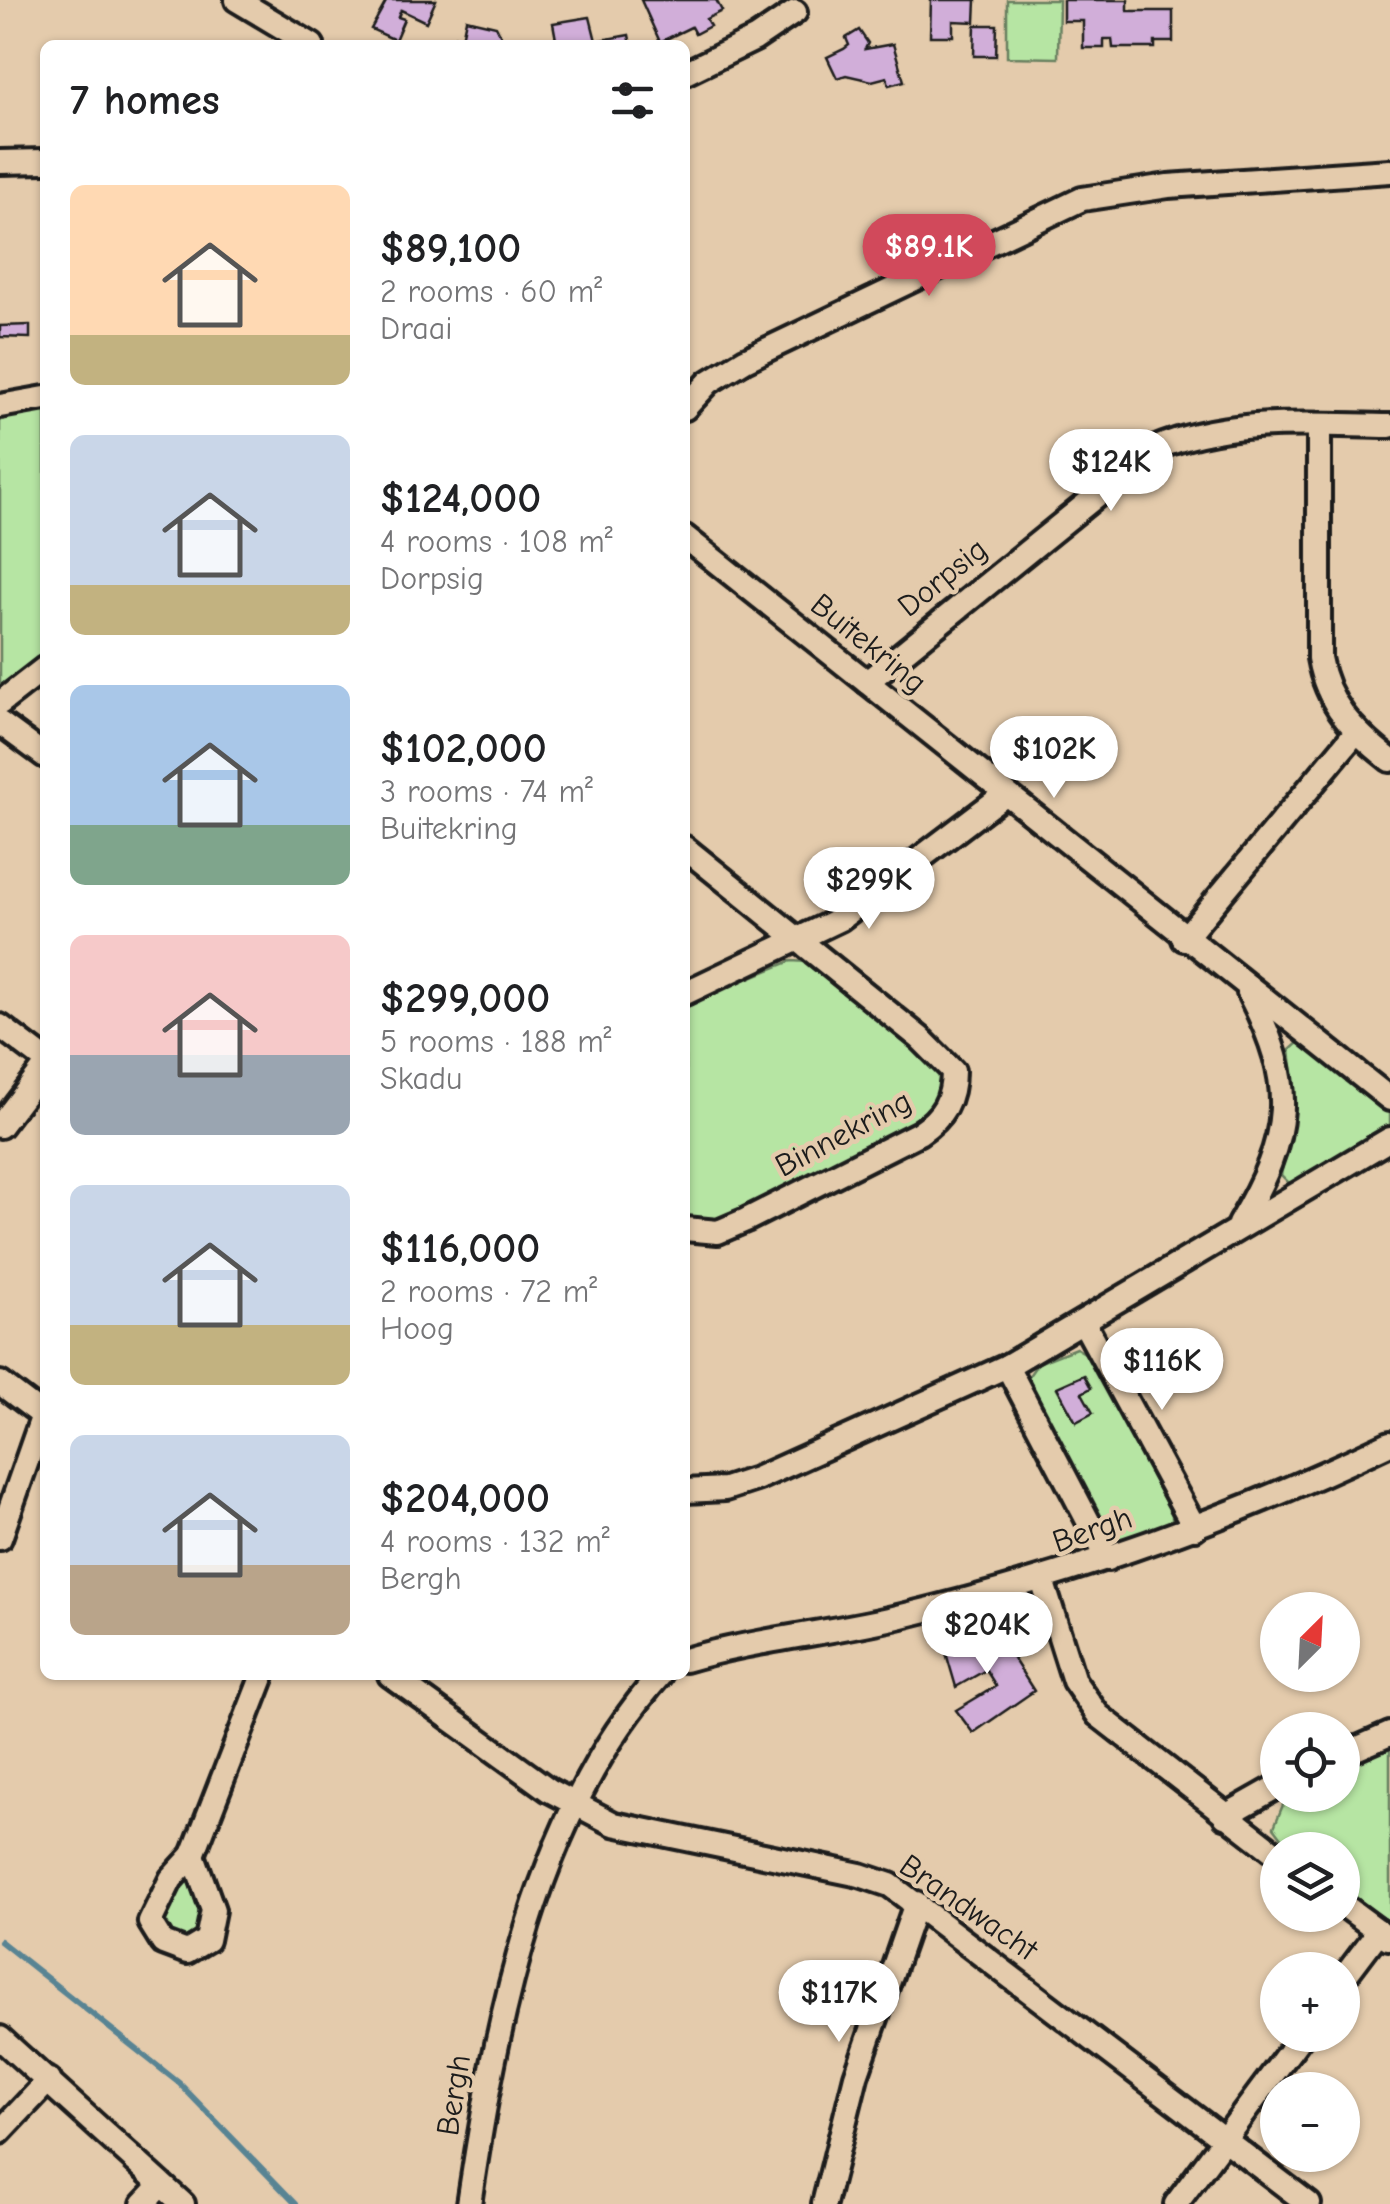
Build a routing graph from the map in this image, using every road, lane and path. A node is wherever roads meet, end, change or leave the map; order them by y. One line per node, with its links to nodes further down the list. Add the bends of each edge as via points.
1 (237, 0): 3 (street)
2 (795, 12): 4 (street)
3 (304, 40)
4 (690, 71)
5 (40, 161): 6 (street)
6 (0, 162)
7 (1390, 171): 9 (street, via 1168,186 1105,193 1060,207 745,360)
8 (40, 399): 10 (street)
9 (690, 403)
10 (0, 406)
11 (1319, 425): 12 (street, Dorpsig); 15 (street, Dorpsig, via 1214,430 1154,449); 18 (street, via 1318,658 1334,704)
12 (1390, 426)
13 (690, 541): 15 (street, Buitekring)
14 (40, 672): 16 (street)
15 (866, 682): 21 (street, Buitekring)
16 (0, 704)
17 (0, 724): 19 (street)
18 (1356, 732): 20 (street); 23 (street)
19 (40, 752)
20 (1390, 760)
21 (1004, 794): 23 (street, Buitekring); 24 (street, via 876,896)
22 (690, 852): 24 (street, Binnekring)
23 (1184, 939): 25 (street, Buitekring)
24 (800, 940): 26 (street); 34 (street, Binnekring, via 941,1056 953,1072 947,1105 919,1133 746,1220 718,1232)
25 (1246, 987): 30 (street, Buitekring); 33 (street, Buitekring, via 1280,1064 1283,1100 1278,1144)
26 (690, 991)
27 (0, 1026): 28 (street)
28 (40, 1060)
29 (40, 1071): 31 (street)
30 (1390, 1099)
31 (0, 1126)
32 (1390, 1138): 33 (street, Buitekring)
33 (1238, 1227): 35 (street, Buitekring)
34 (690, 1229)
35 (1084, 1322): 36 (street, Buitekring); 42 (street)
36 (1007, 1366): 41 (street, Buitekring, via 756,1480); 44 (street)
37 (0, 1383): 38 (street)
38 (40, 1413)
39 (40, 1427): 43 (street)
40 (1390, 1443): 42 (street, Bergh)
41 (690, 1491)
42 (1194, 1528): 44 (street, Bergh)
43 (0, 1538)
44 (1108, 1559): 45 (street, Bergh)
45 (1042, 1580): 46 (street, Bergh, via 900,1617); 54 (street, via 1084,1698)
46 (690, 1659)
47 (262, 1680): 56 (street)
48 (397, 1680): 53 (street, Brandwacht)
49 (656, 1680): 53 (street, Bergh, via 594,1762)
50 (1390, 1734): 51 (street)
51 (1360, 1747)
52 (1260, 1796): 54 (street)
53 (574, 1806): 57 (street, Brandwacht, via 651,1835 860,1875); 69 (street, Bergh, via 505,2002)
54 (1224, 1816): 55 (street)
55 (1260, 1842)
56 (194, 1856)
57 (916, 1902): 65 (street, Brandwacht); 70 (street, via 856,2076)
58 (1360, 1917): 59 (street)
59 (1384, 1935): 60 (street)
60 (1360, 1961)
61 (0, 2038): 63 (street)
62 (1289, 2052): 65 (street)
63 (49, 2080): 64 (street); 66 (street)
64 (0, 2132)
65 (1224, 2140): 71 (street); 72 (street, Brandwacht)
66 (162, 2185): 67 (street); 68 (street)
67 (143, 2204)
68 (182, 2204)
69 (469, 2204)
70 (824, 2204)
71 (1176, 2204)
72 (1309, 2204)

